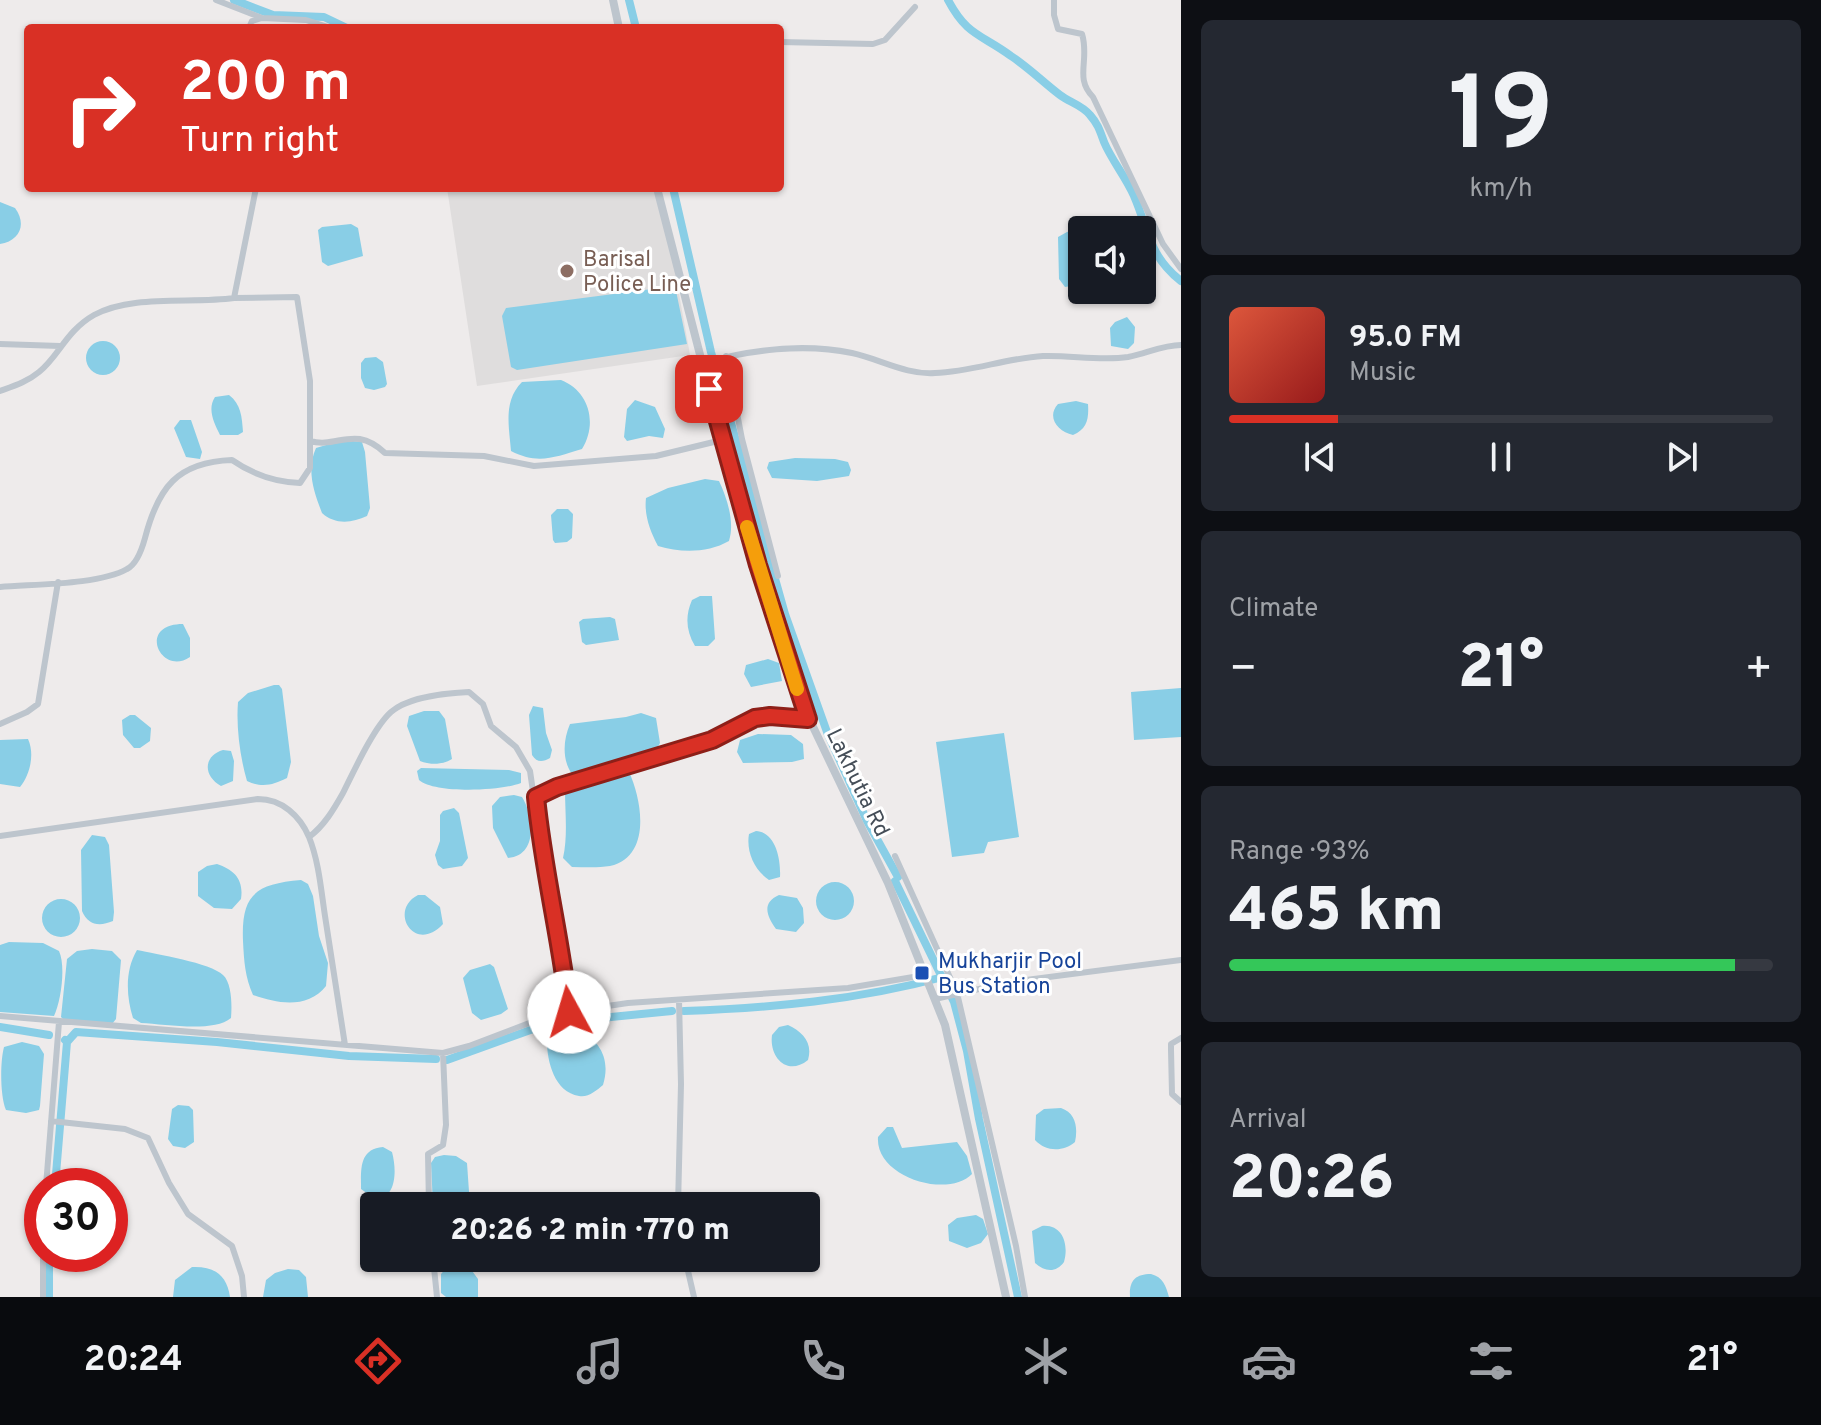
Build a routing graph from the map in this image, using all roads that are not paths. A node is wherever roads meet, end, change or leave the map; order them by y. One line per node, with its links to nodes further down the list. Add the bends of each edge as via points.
1 (216, 0): 6 (street)
2 (247, 0): 6 (street)
3 (613, 0): 10 (street)
4 (1054, 0): 14 (street, via 1058,29 1082,34 1086,90 1163,244)
5 (915, 7): 11 (street, via 885,40 873,44)
6 (242, 10): 7 (street)
7 (262, 18): 8 (street); 9 (street)
8 (251, 24)
9 (318, 24)
10 (618, 24)
11 (784, 42)
12 (255, 192): 15 (street)
13 (658, 192): 20 (street, Lakhutia Rd)
14 (1181, 269)
15 (234, 298): 18 (street, via 127,306 96,314); 23 (street, via 297,297 310,381)
16 (0, 344): 18 (street)
17 (1181, 345): 19 (street, via 1130,357 1044,356 935,373 820,349)
18 (60, 346): 21 (street, via 41,371)
19 (726, 356): 20 (street); 24 (street)
20 (702, 363): 22 (street, Lakhutia Rd)
21 (0, 391)
22 (722, 440): 23 (street, via 656,456 534,466 484,456 385,453 361,439); 27 (street, Lakhutia Rd)
23 (310, 441): 25 (street, via 310,468 300,483 246,470 232,460 183,470 163,491 131,568 109,577)
24 (778, 576)
25 (58, 582): 26 (street); 28 (street, via 38,704)
26 (0, 587)
27 (808, 719): 29 (street, via 755,718 712,740); 34 (street, Lakhutia Rd, via 888,883)
28 (0, 724)
29 (536, 797): 31 (street, via 530,771 516,747 491,726 483,704 469,692 442,694 392,711 336,805); 38 (street)
30 (0, 836): 31 (street, via 270,799 299,819)
31 (309, 837): 42 (street)
32 (895, 856): 35 (street)
33 (1181, 960): 35 (street)
34 (925, 975): 36 (street, Lakhutia Rd); 37 (street, via 848,988)
35 (957, 993): 36 (street); 57 (street)
36 (935, 999): 56 (street, Lakhutia Rd)
37 (679, 1000): 38 (street); 48 (street)
38 (569, 1012): 43 (street)
39 (0, 1016): 40 (street)
40 (59, 1022): 42 (street); 45 (street)
41 (1181, 1038): 44 (street, via 1171,1044 1172,1094)
42 (345, 1045): 43 (street)
43 (443, 1053): 47 (street, via 446,1125 443,1145 428,1154)
44 (1181, 1102)
45 (51, 1121): 46 (street); 53 (street, via 125,1129 148,1138 188,1214 232,1246)
46 (47, 1168)
47 (429, 1192)
48 (678, 1192)
49 (43, 1272): 52 (street)
50 (434, 1272): 54 (street)
51 (688, 1272): 55 (street)
52 (43, 1297)
53 (244, 1297)
54 (437, 1297)
55 (694, 1297)
56 (1006, 1297)
57 (1025, 1297)

